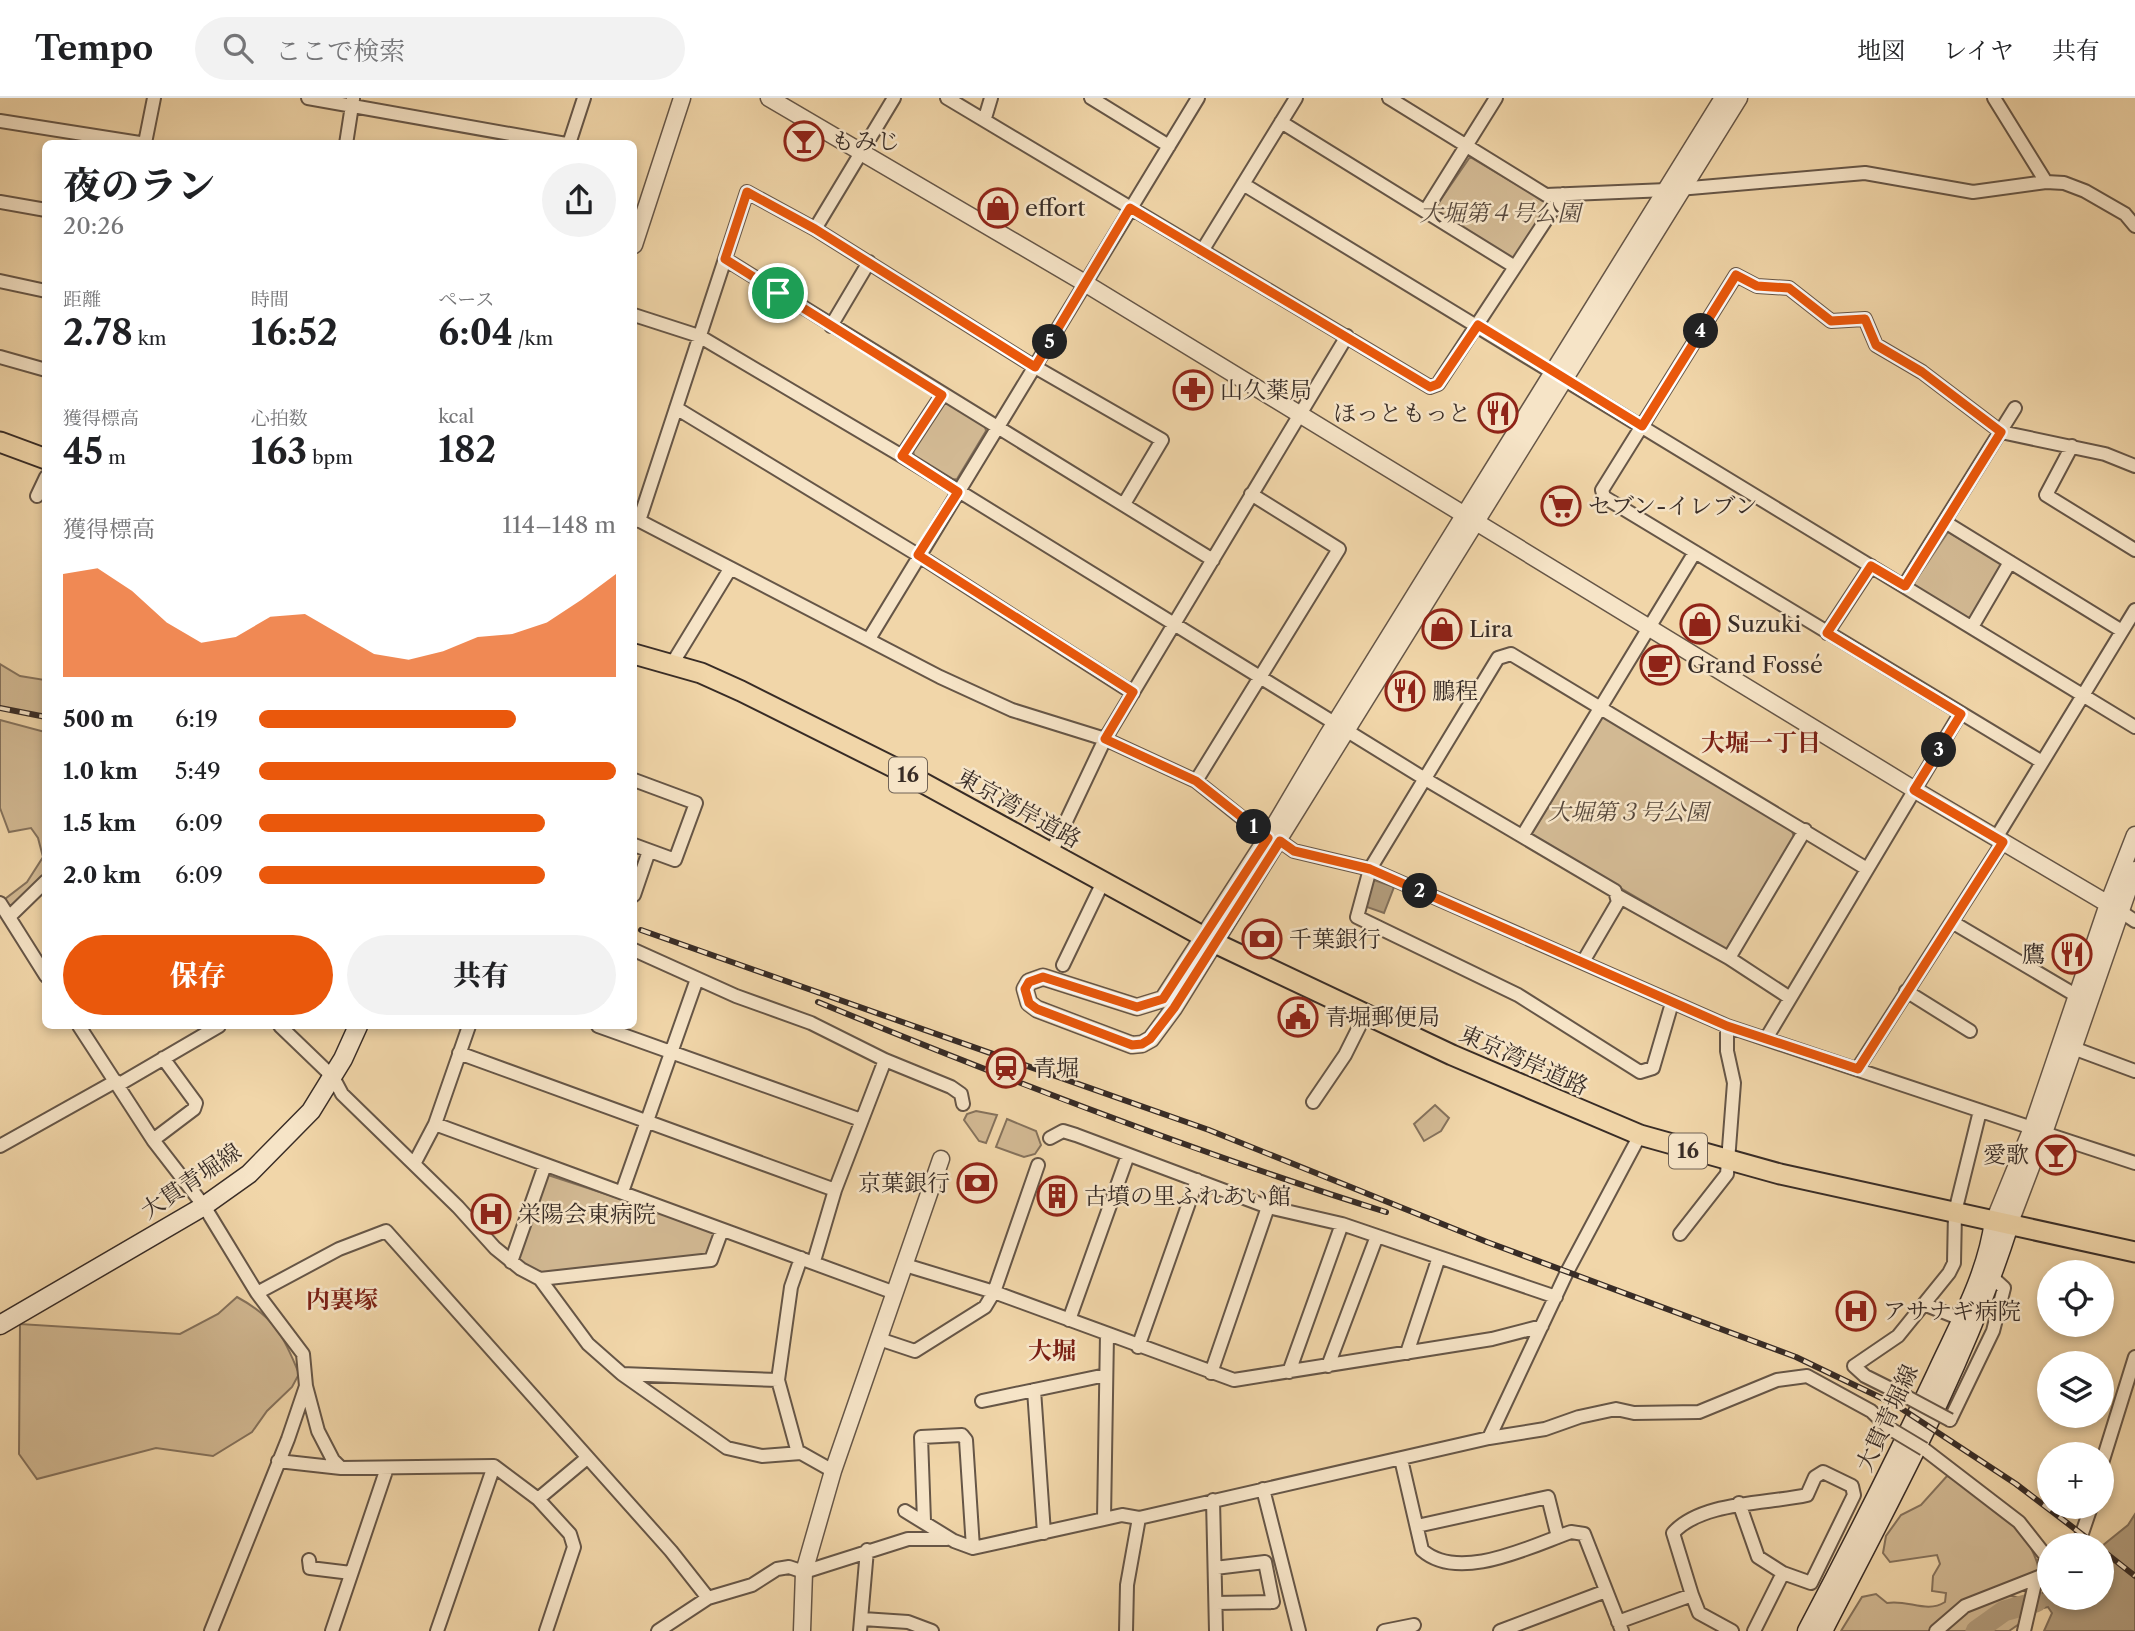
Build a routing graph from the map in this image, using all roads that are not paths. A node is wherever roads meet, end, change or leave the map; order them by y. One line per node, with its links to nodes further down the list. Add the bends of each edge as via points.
1 (154, 98): 22 (street)
2 (308, 98): 17 (street)
3 (584, 98): 25 (street)
4 (682, 98): 39 (street)
5 (769, 98): 28 (street)
6 (894, 98): 28 (street)
7 (947, 98): 18 (street)
8 (991, 98): 18 (street)
9 (1091, 98): 26 (street)
10 (1198, 98): 26 (street)
11 (1296, 98): 20 (street)
12 (1390, 98): 27 (street)
13 (1496, 98): 27 (street)
14 (1723, 98): 31 (street)
15 (1739, 98): 31 (street)
16 (1994, 98): 29 (street)
17 (353, 102): 23 (street); 24 (street)
18 (985, 118): 34 (street)
19 (0, 121): 21 (street)
20 (1281, 122): 30 (street); 36 (street)
21 (125, 140)
22 (146, 140)
23 (347, 140)
24 (547, 140)
25 (568, 140)
26 (1169, 146): 34 (street)
27 (1466, 146): 32 (street, via 1546,195); 36 (street)
28 (860, 153): 38 (street); 45 (street)
29 (2046, 182): 31 (street, via 1973,191 1865,173); 37 (street, via 2085,191 2125,214)
30 (1244, 184): 40 (street); 48 (street)
31 (1675, 189): 32 (street); 55 (street)
32 (1563, 194): 43 (street)
33 (0, 202): 35 (street)
34 (1130, 208): 40 (street); 45 (street)
35 (42, 209)
36 (1426, 210): 43 (street)
37 (2135, 226)
38 (815, 229): 41 (street, via 747,192); 42 (street)
39 (637, 236)
40 (1202, 251): 51 (street)
41 (725, 259): 49 (street); 50 (street)
42 (869, 262): 49 (street); 53 (street)
43 (1515, 267): 48 (street)
44 (0, 281): 46 (street)
45 (1083, 282): 53 (street); 59 (street)
46 (42, 290)
47 (637, 317): 50 (street)
48 (1478, 325): 51 (street, via 1430,387); 55 (street)
49 (831, 326): 56 (street)
50 (699, 336): 57 (street); 65 (street)
51 (1347, 336): 59 (street)
52 (0, 357): 54 (street)
53 (1035, 367): 61 (street); 72 (street, via 1163,440)
54 (42, 369)
55 (1559, 375): 60 (street); 75 (street)
56 (942, 395): 61 (street); 65 (street)
57 (676, 408): 73 (street); 79 (street)
58 (2015, 408): 62 (street)
59 (1300, 413): 70 (street); 75 (street)
60 (1642, 426): 62 (street, via 1736,275 1757,286 1789,288 1831,321 1865,319 1876,345 1922,372); 78 (street, via 1602,490 1604,497); 82 (street)
61 (997, 429): 69 (street); 72 (street)
62 (2001, 432): 64 (street); 76 (street)
63 (0, 442): 66 (highway)
64 (2073, 446): 67 (street); 77 (street, via 2046,495)
65 (902, 456): 69 (street)
66 (42, 458)
67 (2135, 466)
68 (42, 485): 71 (street)
69 (958, 492): 79 (street); 86 (street)
70 (1251, 494): 80 (street); 94 (street, via 1339,550)
71 (37, 496)
72 (1124, 504): 80 (street)
73 (637, 516)
74 (637, 520): 83 (street)
75 (1469, 520): 87 (street); 99 (street)
76 (1945, 522): 81 (street); 84 (street)
77 (2135, 550)
78 (1695, 552): 87 (street); 90 (street)
79 (918, 555): 91 (street); 95 (street)
80 (1213, 559): 86 (street)
81 (2010, 562): 88 (street); 89 (street)
82 (1871, 566): 84 (street); 90 (street)
83 (730, 569): 91 (street); 93 (street)
84 (1905, 586): 88 (street)
85 (2135, 610): 89 (street)
86 (1175, 625): 94 (street); 95 (street)
87 (1649, 625): 97 (street); 106 (street)
88 (1972, 627): 96 (street)
89 (2122, 631): 96 (street)
90 (1827, 633): 98 (street)
91 (869, 639): 101 (street, via 1012,709)
92 (637, 655): 93 (highway, 東京湾岸道路 / 16)
93 (672, 664): 114 (highway, 東京湾岸道路 / 16, via 741,691)
94 (1259, 677): 99 (street); 105 (street)
95 (1133, 692): 101 (street)
96 (2083, 695): 100 (street); 102 (street)
97 (1599, 707): 103 (street, via 1511,654 1498,658); 107 (street); 108 (street)
98 (1961, 714): 102 (street); 106 (street)
99 (1341, 727): 103 (street); 110 (street)
100 (2135, 727)
101 (1105, 739): 105 (street); 114 (street)
102 (2042, 762): 111 (street)
103 (1425, 779): 108 (street); 115 (street)
104 (637, 781): 113 (street, via 696,803 675,860)
105 (1196, 781): 110 (street)
106 (1914, 790): 111 (street); 116 (street)
107 (1805, 831): 116 (street); 129 (street)
108 (1524, 835): 121 (street)
109 (2135, 835): 123 (street)
110 (1274, 840): 115 (street, via 1294,851); 127 (street)
111 (1999, 840): 123 (street); 126 (street)
112 (637, 846): 113 (street)
113 (649, 851): 120 (street)
114 (1051, 853): 118 (highway, 東京湾岸道路 / 16)
115 (1370, 869): 130 (street); 137 (street, via 1357,916 1518,995 1640,1072 1653,1068)
116 (1867, 869): 136 (street)
117 (2135, 870): 123 (street)
118 (1103, 882): 127 (highway, 東京湾岸道路 / 16); 131 (street)
119 (42, 885): 124 (street)
120 (637, 886)
121 (1618, 896): 129 (street); 130 (street)
122 (0, 903): 124 (street)
123 (2114, 907): 125 (street); 135 (street); 148 (street)
124 (9, 917): 132 (street)
125 (2135, 921)
126 (1952, 922): 134 (street); 135 (street)
127 (1208, 939): 127 (street, via 1174,1008 1142,1044 1132,1045 1043,1012 1029,1003 1026,995 1029,982 1043,977 1137,1007 1152,1004 1163,999); 138 (highway, 東京湾岸道路 / 16)
128 (637, 951): 133 (street)
129 (1728, 958): 136 (street)
130 (1584, 960): 137 (street)
131 (1063, 965)
132 (42, 970)
133 (696, 979): 149 (street); 152 (street, via 811,1023)
134 (1906, 991): 146 (street); 153 (street)
135 (2077, 996): 163 (street)
136 (1790, 998): 147 (street)
137 (1672, 1003): 139 (street)
138 (1365, 1015): 157 (street); 164 (highway, 東京湾岸道路 / 16)
139 (1727, 1026): 147 (street); 170 (street, via 1734,1083)
140 (81, 1029): 156 (street)
141 (214, 1029): 151 (street)
142 (283, 1029): 155 (street)
143 (357, 1029): 155 (main road, 大貫青堀線)
144 (468, 1029): 150 (street)
145 (607, 1029): 149 (street)
146 (1970, 1031)
147 (1767, 1037): 153 (street)
148 (2073, 1048): 154 (street); 163 (street)
149 (673, 1052): 160 (street); 161 (street)
150 (459, 1053): 161 (street); 162 (street)
151 (163, 1058): 156 (street); 166 (street, via 196,1103)
152 (885, 1060): 158 (street, via 951,1087 961,1094); 160 (street)
153 (1858, 1069): 159 (street)
154 (2135, 1071)
155 (333, 1077): 172 (street, via 342,1094); 178 (main road, 大貫青堀線, via 281,1145)
156 (117, 1083): 166 (street); 167 (street)
157 (1313, 1102)
158 (963, 1104)
159 (1980, 1111): 163 (street); 180 (street)
160 (861, 1120): 176 (street)
161 (647, 1123): 176 (street); 177 (street)
162 (435, 1124): 172 (street); 173 (street)
163 (2038, 1131): 171 (street); 181 (street)
164 (1640, 1135): 170 (highway, 東京湾岸道路 / 16); 196 (street)
165 (1050, 1138): 168 (street, via 1063,1131)
166 (153, 1139): 178 (street)
167 (0, 1146)
168 (1128, 1155): 175 (street); 199 (street)
169 (941, 1158): 190 (street)
170 (1727, 1161): 180 (highway, 東京湾岸道路 / 16); 184 (street, via 1722,1184)
171 (2135, 1163)
172 (414, 1164): 189 (street)
173 (545, 1165): 177 (street); 189 (street)
174 (1038, 1165): 193 (street)
175 (1197, 1180): 179 (street); 204 (street)
176 (835, 1190): 188 (street)
177 (622, 1192): 183 (street)
178 (204, 1206): 194 (street); 200 (main road, 大貫青堀線)
179 (1268, 1207): 182 (street); 208 (street)
180 (1955, 1212): 181 (highway, 東京湾岸道路 / 16); 197 (street, via 1954,1263)
181 (2002, 1223): 186 (highway, 東京湾岸道路 / 16); 191 (main road, 大貫青堀線); 198 (main road, 大貫青堀線)
182 (1342, 1224): 185 (street); 209 (street)
183 (722, 1230): 188 (street); 192 (street, via 711,1260)
184 (1680, 1234)
185 (1377, 1236): 187 (street); 207 (street)
186 (2135, 1252)
187 (1439, 1257): 196 (street); 205 (street)
188 (808, 1260): 195 (street); 212 (street, via 792,1287)
189 (511, 1262): 192 (street)
190 (905, 1265): 193 (street); 195 (street)
191 (1992, 1277): 197 (street, bridge, via 2004,1288 1993,1331 1950,1420 1854,1366 1898,1336); 270 (main road, 大貫青堀線, via 1960,1357)
192 (540, 1279): 210 (street, via 589,1344)
193 (994, 1292): 199 (street); 203 (street, via 985,1307 915,1350)
194 (257, 1293): 213 (street, via 303,1354); 219 (street, via 339,1249 386,1231)
195 (895, 1293): 203 (street)
196 (1556, 1297): 201 (street)
197 (1926, 1305): 198 (street)
198 (1961, 1319): 269 (main road, 大貫青堀線)
199 (1069, 1320): 202 (street)
200 (0, 1325)
201 (1542, 1326): 205 (street); 216 (street)
202 (1107, 1335): 204 (street); 211 (street)
203 (879, 1339): 225 (street)
204 (1138, 1347): 208 (street)
205 (1407, 1353): 207 (street)
206 (2135, 1357): 217 (street)
207 (1328, 1366): 209 (street)
208 (1211, 1373): 209 (street, via 1234,1380)
209 (1289, 1373)
210 (622, 1374): 212 (street); 218 (street, via 727,1448 762,1456)
211 (1106, 1375): 214 (street); 232 (street)
212 (778, 1380): 218 (street)
213 (306, 1386): 221 (street); 223 (street, via 318,1431)
214 (1034, 1390): 215 (street); 235 (street)
215 (982, 1401)
216 (1489, 1438): 220 (street); 238 (street, bridge, via 1545,1429 1616,1409 1699,1412 1777,1380 1807,1376 1870,1410 1924,1449 2019,1522)
217 (2109, 1442)
218 (798, 1453): 225 (street)
219 (587, 1458): 227 (street); 250 (street)
220 (1401, 1459): 226 (street); 234 (street)
221 (278, 1461): 223 (street); 255 (street)
222 (494, 1466): 224 (street); 227 (street); 257 (street)
223 (341, 1468): 224 (street)
224 (387, 1468): 244 (street)
225 (833, 1471): 243 (street)
226 (1263, 1489): 228 (street); 264 (street)
227 (538, 1499): 258 (street, via 570,1534 574,1547)
228 (1213, 1500): 231 (street); 242 (street)
229 (1740, 1503): 245 (street, via 1758,1556); 245 (street, via 1807,1495 1823,1472 1852,1486 1854,1495 1811,1583); 249 (street, via 1681,1524 1673,1533)
230 (905, 1511): 233 (street)
231 (1139, 1518): 232 (street); 262 (street, via 1127,1585)
232 (1104, 1519): 235 (street)
233 (924, 1521): 237 (street); 239 (street, via 921,1437 962,1435)
234 (1417, 1526): 236 (street, via 1422,1550 1432,1559 1459,1564 1492,1559); 236 (street, via 1548,1497)
235 (1044, 1532): 239 (street)
236 (1558, 1536): 248 (street, via 1584,1534)
237 (954, 1541): 239 (street); 240 (street, via 908,1539)
238 (2037, 1545)
239 (973, 1548)
240 (867, 1550): 243 (street); 252 (street)
241 (309, 1560): 244 (street, via 310,1568 319,1571)
242 (1214, 1568): 251 (street); 251 (street, via 1265,1562 1273,1602)
243 (804, 1572): 250 (street, via 777,1569 751,1586); 260 (street)
244 (351, 1573): 256 (street)
245 (1783, 1573): 268 (street)
246 (2037, 1579): 271 (street, via 1965,1606)
247 (2037, 1589): 272 (street)
248 (1606, 1591): 254 (street); 266 (street)
249 (1692, 1595): 254 (street); 267 (street, via 1699,1613)
250 (709, 1598): 259 (street)
251 (1216, 1603): 263 (street)
252 (861, 1625): 261 (street, via 908,1622)
253 (1414, 1625): 265 (street)
254 (1620, 1627)
255 (211, 1631)
256 (332, 1631)
257 (437, 1631)
258 (546, 1631)
259 (658, 1631)
260 (802, 1631)
261 (932, 1631)
262 (1126, 1631)
263 (1216, 1631)
264 (1299, 1631)
265 (1384, 1631)
266 (1500, 1631)
267 (1732, 1631)
268 (1755, 1631)
269 (1807, 1631)
270 (1823, 1631)
271 (1936, 1631)
272 (2024, 1631)

